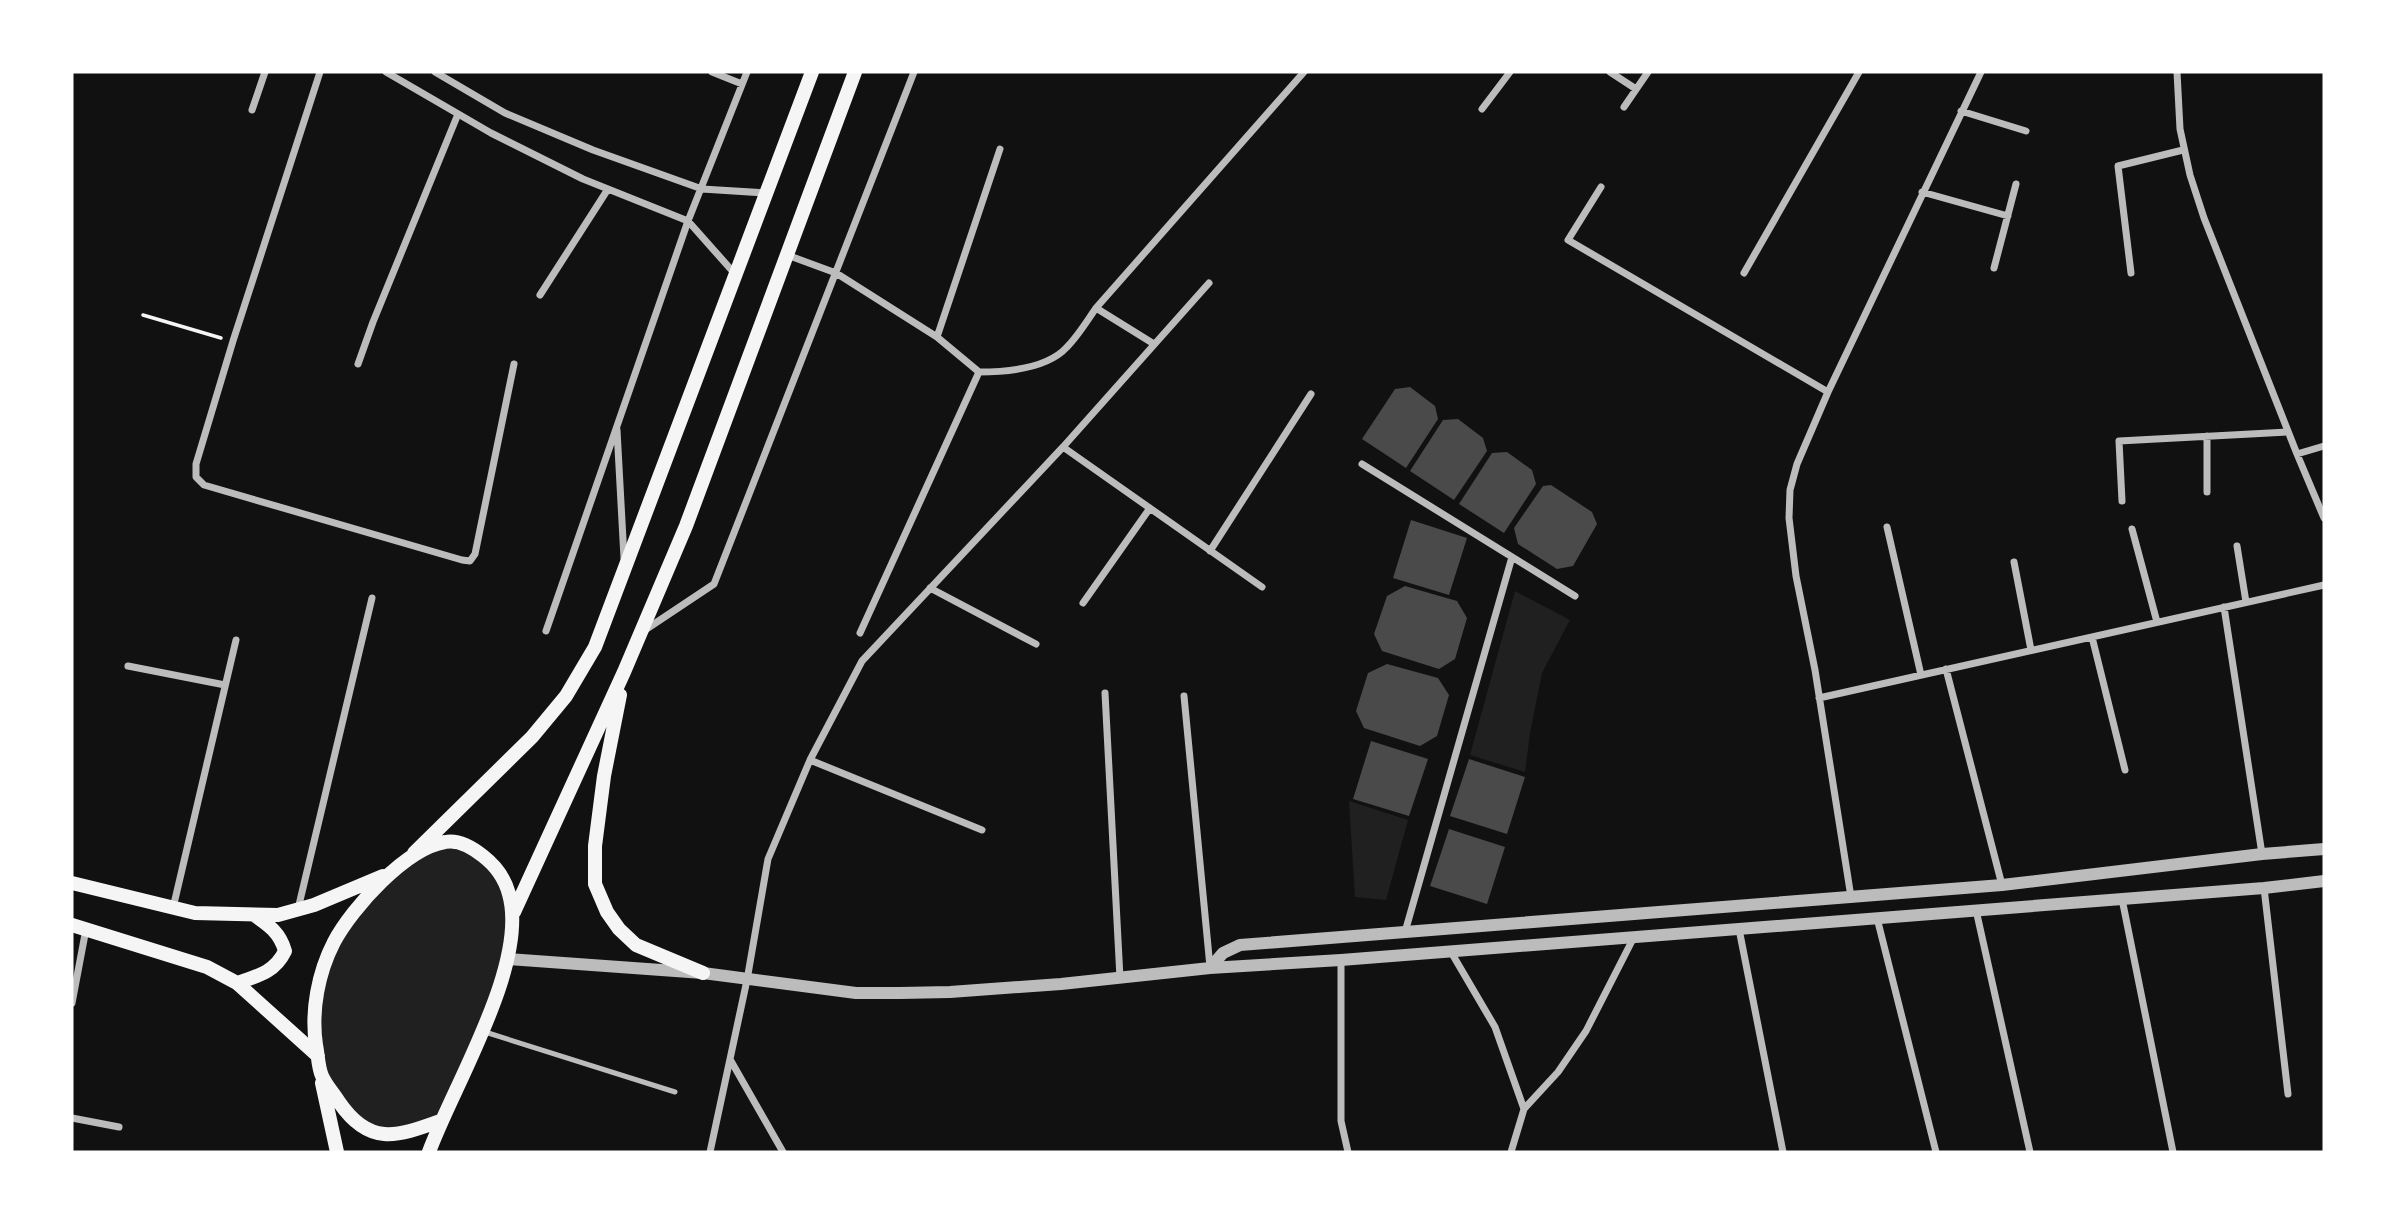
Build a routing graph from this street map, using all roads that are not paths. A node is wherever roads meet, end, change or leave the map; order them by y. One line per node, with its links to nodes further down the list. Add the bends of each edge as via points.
1 (265, 72): 20 (street)
2 (320, 72): 47 (street, via 233,341 196,477 204,485 470,561)
3 (386, 72): 23 (street)
4 (435, 72): 29 (street, via 505,113)
5 (712, 72): 17 (street)
6 (747, 72): 17 (street)
7 (812, 72): 32 (main road)
8 (855, 72): 35 (main road)
9 (914, 72): 37 (street)
10 (1304, 72): 43 (street)
11 (1510, 72): 21 (street)
12 (1610, 72): 18 (street)
13 (1648, 72): 18 (street)
14 (1860, 72): 38 (street)
15 (1981, 72): 22 (street)
16 (2177, 72): 26 (street)
17 (742, 84): 29 (street)
18 (1636, 89): 19 (street)
19 (1624, 107)
20 (252, 110)
21 (1482, 110)
22 (1962, 111): 24 (street); 31 (street)
23 (458, 114): 30 (street); 46 (street)
24 (2026, 131)
25 (1000, 149): 44 (street)
26 (2183, 150): 39 (street, via 2118,166); 52 (street, via 2204,218)
27 (2016, 184): 33 (street)
28 (1601, 187): 49 (street, via 1568,240)
29 (702, 188): 32 (street); 34 (street)
30 (608, 189): 34 (street); 42 (street)
31 (1922, 192): 33 (street); 49 (street)
32 (766, 193): 40 (main road)
33 (2008, 216): 36 (street)
34 (688, 221): 40 (street); 51 (street)
35 (786, 254): 37 (street); 79 (main road, via 686,526)
36 (1994, 268)
37 (836, 273): 44 (street); 79 (street, via 714,584)
38 (1744, 273)
39 (2131, 273)
40 (735, 274): 68 (main road)
41 (1209, 282): 45 (street)
42 (540, 295)
43 (1096, 308): 45 (street); 48 (street, via 1065,350 1007,372)
44 (937, 337): 48 (street)
45 (1154, 344): 55 (street)
46 (358, 364)
47 (514, 364)
48 (979, 372): 80 (street)
49 (1828, 392): 92 (street, via 1797,464 1789,504 1796,576)
50 (1311, 394): 65 (street)
51 (617, 426): 68 (street); 78 (street)
52 (2288, 432): 53 (street); 56 (street)
53 (2207, 436): 58 (street); 59 (street, via 2119,442)
54 (2324, 446): 56 (street)
55 (1063, 447): 60 (street); 71 (street)
56 (2297, 454): 61 (street)
57 (1362, 464): 66 (street)
58 (2207, 492)
59 (2122, 501)
60 (1150, 508): 65 (street); 75 (street)
61 (2324, 518)
62 (1887, 527): 88 (street)
63 (2132, 529): 77 (street)
64 (2237, 546): 74 (street)
65 (1210, 551): 70 (street)
66 (1512, 557): 72 (street); 116 (street)
67 (2014, 562): 84 (street)
68 (624, 568): 97 (main road, via 595,647 566,696 532,737)
69 (2324, 585): 74 (street)
70 (1262, 587)
71 (930, 589): 83 (street); 93 (street, via 862,661)
72 (1574, 596)
73 (372, 598): 108 (street)
74 (2246, 602): 76 (street)
75 (1083, 603)
76 (2224, 607): 77 (street); 98 (street)
77 (2157, 622): 81 (street)
78 (546, 631)
79 (641, 632): 87 (main road)
80 (860, 633)
81 (2092, 637): 84 (street); 94 (street)
82 (236, 640): 89 (street)
83 (1035, 644)
84 (2031, 650): 86 (street)
85 (128, 666): 89 (street)
86 (1946, 669): 88 (street); 102 (street)
87 (624, 672): 110 (main road); 122 (main road, via 604,776 595,846 596,884 607,912 636,945)
88 (1921, 675): 92 (street)
89 (225, 685): 106 (street)
90 (1105, 693): 123 (street)
91 (1184, 696): 121 (street)
92 (1819, 698): 104 (street)
93 (810, 760): 95 (street); 124 (street, via 768,859)
94 (2125, 770)
95 (982, 830)
96 (2324, 849): 98 (street)
97 (414, 853): 99 (main road); 110 (main road, via 445,841 475,850 493,864 506,884)
98 (2262, 854): 102 (street)
99 (394, 871): 108 (main road); 128 (main road, via 347,919 333,944 316,1002)
100 (2324, 881): 103 (street)
101 (72, 883): 106 (main road)
102 (2002, 885): 104 (street)
103 (2264, 888): 105 (street); 132 (street)
104 (1851, 897): 107 (street)
105 (2122, 899): 109 (street); 146 (street)
106 (173, 908): 111 (main road, via 195,914)
107 (1707, 908): 115 (street); 116 (street)
108 (298, 909): 111 (main road)
109 (1976, 911): 112 (street); 145 (street)
110 (514, 912): 119 (main road)
111 (253, 915): 125 (main road, via 281,937 285,951 266,973)
112 (1877, 918): 114 (street); 144 (street)
113 (79, 927): 125 (main road, via 207,967); 126 (street)
114 (1739, 929): 115 (street); 143 (street)
115 (1708, 931): 117 (street)
116 (1405, 932): 121 (street, via 1240,945 1223,953)
117 (1634, 937): 118 (street); 133 (street, via 1586,1031 1558,1072)
118 (1450, 951): 120 (street); 133 (street, via 1495,1027)
119 (507, 959): 122 (street); 127 (main road)
120 (1341, 960): 121 (street); 141 (street, via 1341,1121)
121 (1210, 968): 123 (street)
122 (703, 973): 124 (street)
123 (1120, 978): 124 (street, via 900,993 856,993)
124 (747, 980): 129 (street)
125 (237, 983): 128 (main road)
126 (72, 1003)
127 (482, 1031): 131 (lane); 135 (main road)
128 (318, 1056): 130 (main road)
129 (730, 1061): 139 (street); 140 (street)
130 (321, 1074): 135 (main road, via 359,1126 384,1135); 137 (main road)
131 (676, 1092)
132 (2288, 1094)
133 (1524, 1109): 142 (street)
134 (72, 1118): 136 (street)
135 (440, 1121): 138 (main road)
136 (119, 1127)
137 (337, 1152)
138 (431, 1152)
139 (710, 1152)
140 (783, 1152)
141 (1348, 1152)
142 (1511, 1152)
143 (1783, 1152)
144 (1936, 1152)
145 (2030, 1152)
146 (2173, 1152)

